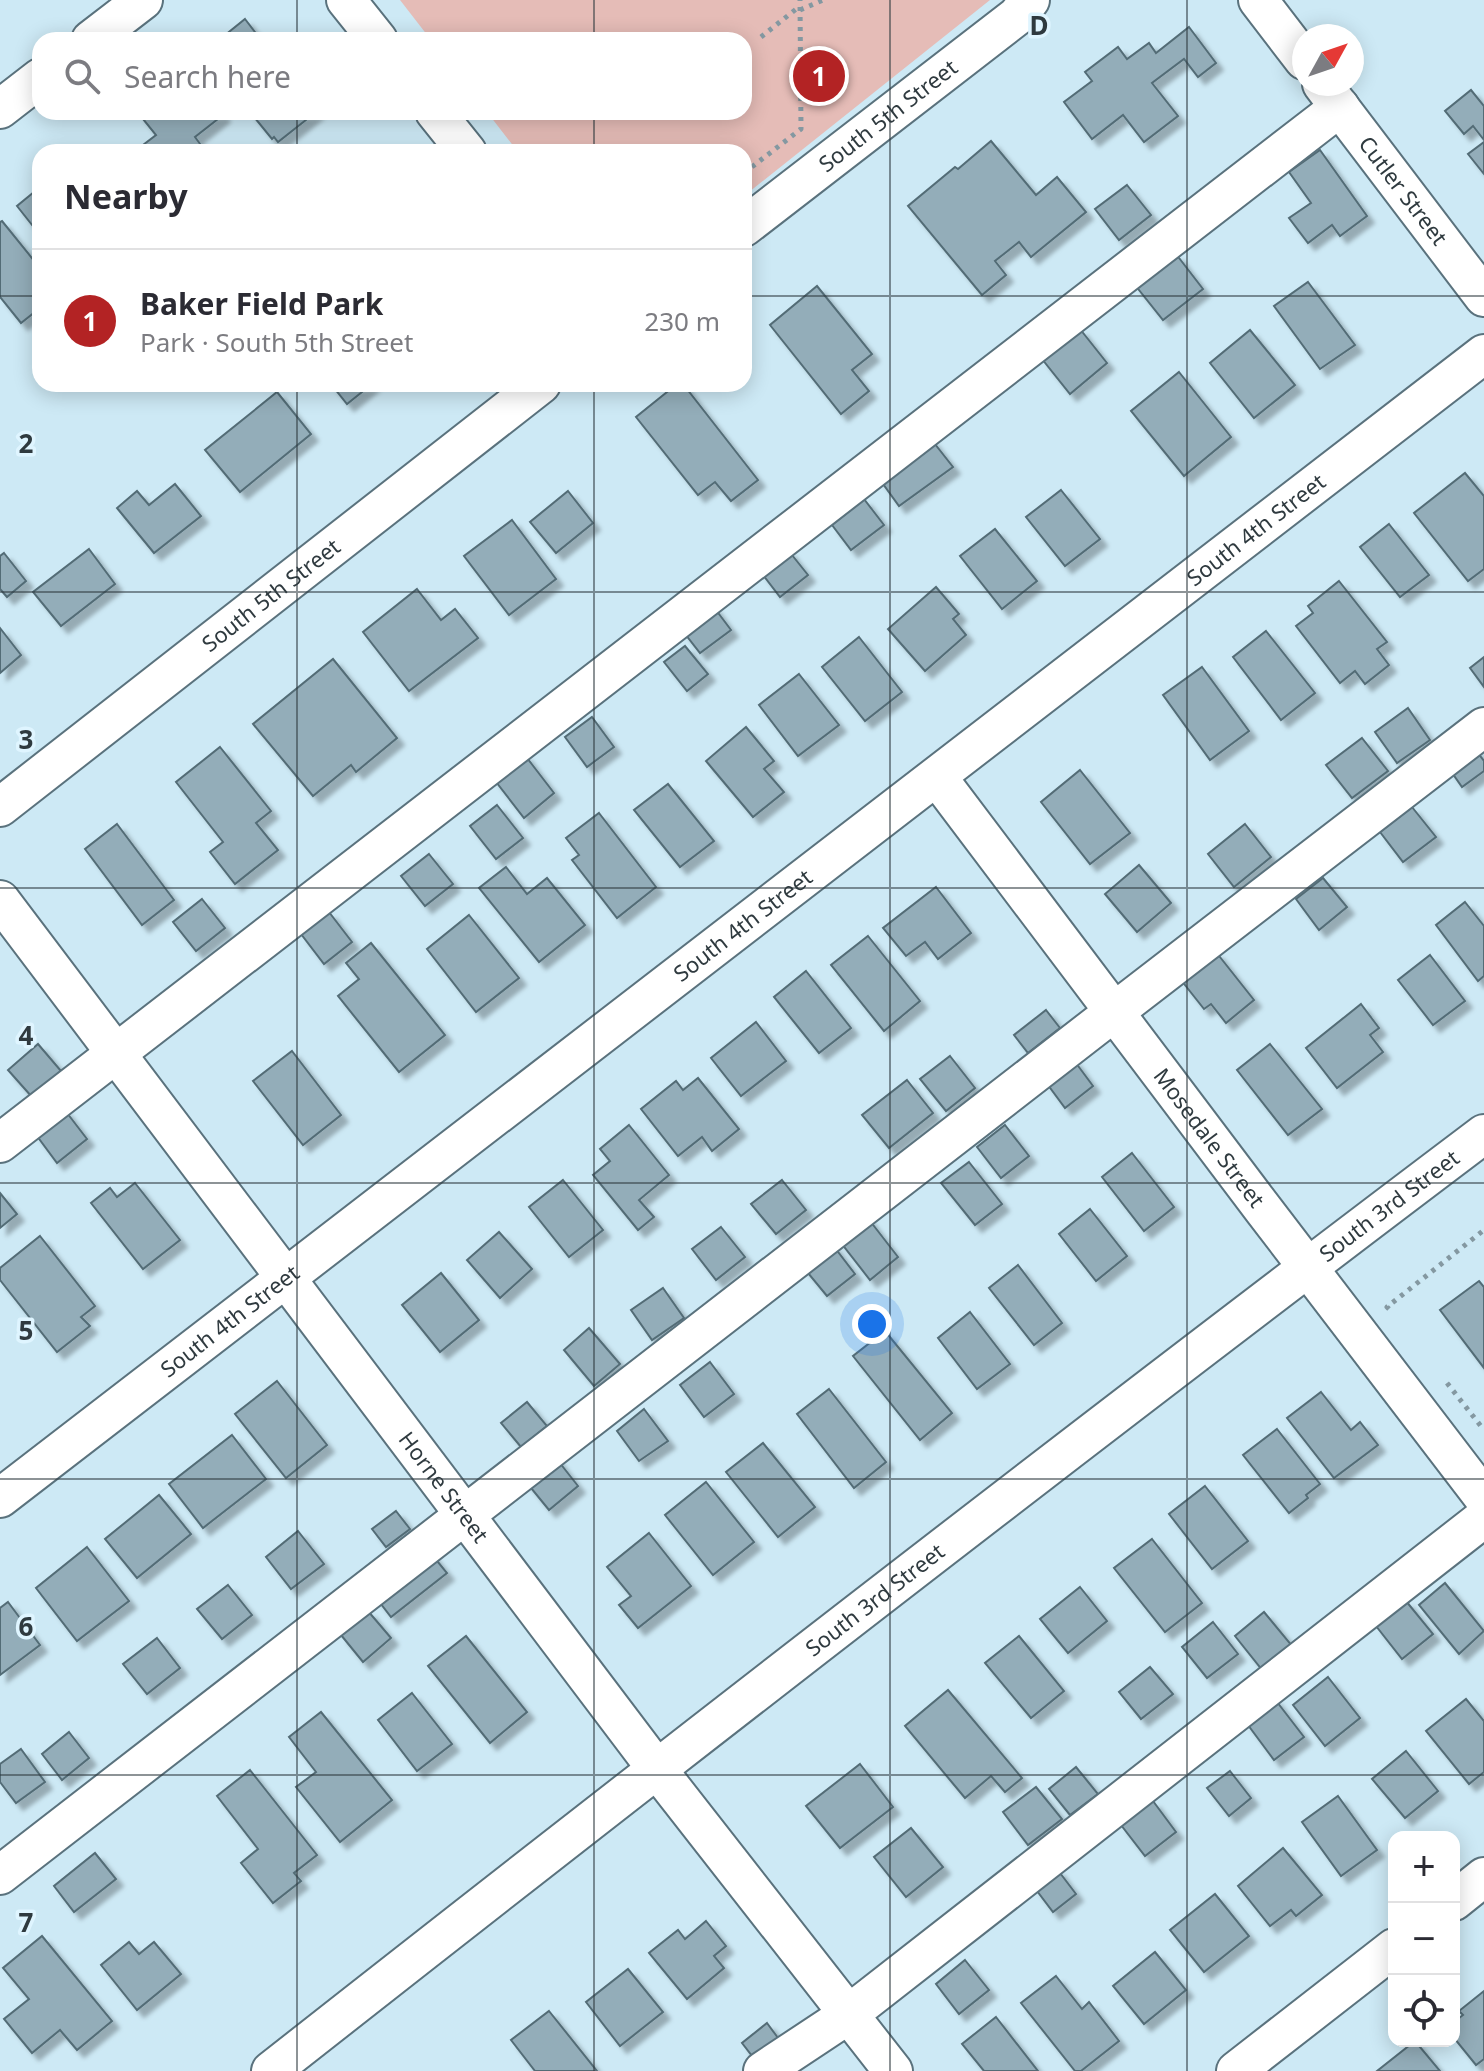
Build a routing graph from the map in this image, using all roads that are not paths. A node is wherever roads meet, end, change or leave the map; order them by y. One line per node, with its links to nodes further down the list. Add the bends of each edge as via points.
1 (143, 0): 5 (street)
2 (346, 0): 6 (street)
3 (1030, 0): 13 (street, South 5th Street, via 1017,16)
4 (1258, 0): 7 (street)
5 (101, 32)
6 (372, 32)
7 (1292, 44)
8 (32, 84): 10 (street)
9 (1331, 96): 14 (street, Cutler Street); 22 (street)
10 (0, 109)
11 (441, 120): 12 (street)
12 (461, 144)
13 (752, 221)
14 (1484, 297)
15 (1484, 354): 18 (street, South 4th Street)
16 (531, 392): 19 (street, South 5th Street)
17 (1484, 727): 21 (street)
18 (937, 777): 21 (street, Mosedale Street); 26 (street, South 4th Street)
19 (0, 807)
20 (0, 900): 22 (street, Horne Street)
21 (1114, 1012): 25 (street, Mosedale Street); 29 (street)
22 (115, 1053): 24 (street); 26 (street, Horne Street)
23 (1484, 1134): 25 (street, South 3rd Street)
24 (0, 1143)
25 (1307, 1268): 28 (street, Mosedale Street); 31 (street, South 3rd Street)
26 (285, 1277): 27 (street, South 4th Street); 29 (street, Horne Street)
27 (0, 1498)
28 (1484, 1498)
29 (465, 1514): 31 (street, Horne Street); 32 (street)
30 (1484, 1518): 36 (street)
31 (656, 1768): 36 (street, Horne Street); 37 (street, South 3rd Street)
32 (0, 1875)
33 (1484, 1877): 34 (street)
34 (1460, 1896)
35 (1388, 1953): 40 (street)
36 (849, 2014): 38 (street); 39 (street, Horne Street)
37 (271, 2071)
38 (763, 2071)
39 (893, 2071)
40 (1236, 2071)

